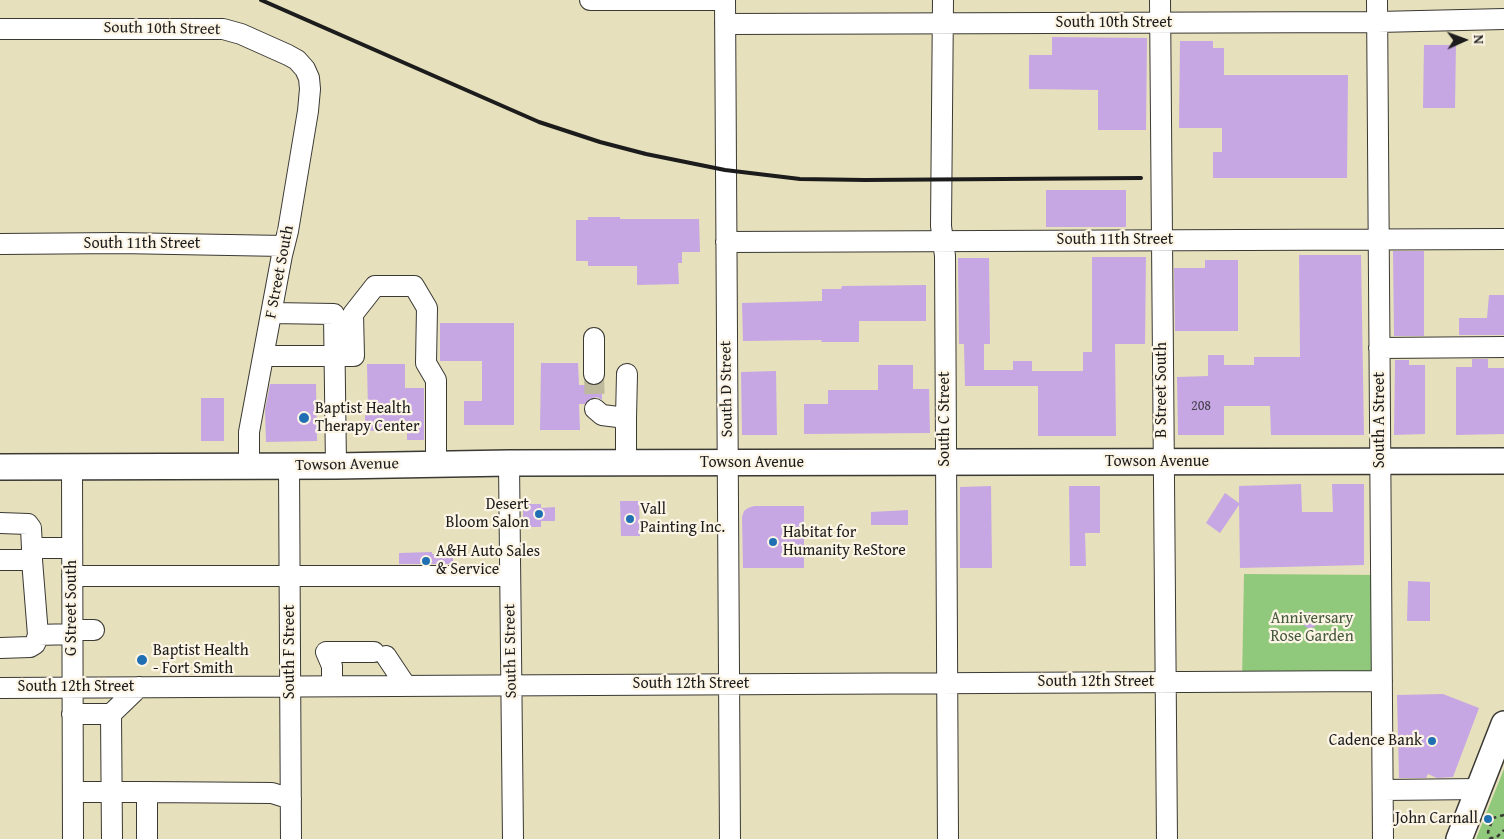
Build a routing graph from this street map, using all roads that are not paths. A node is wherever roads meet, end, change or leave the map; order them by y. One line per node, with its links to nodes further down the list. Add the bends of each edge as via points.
1 (590, 0): 2 (street)
2 (725, 0): 9 (street, South D Street)
3 (943, 0): 10 (street, South C Street)
4 (1160, 0): 7 (street, B Street South)
5 (1377, 0): 8 (street, South A Street)
6 (1504, 19): 8 (street, South 10th Street)
7 (1160, 22): 8 (street, South 10th Street); 10 (street, South 10th Street); 16 (street, B Street South)
8 (1378, 22): 13 (street, South A Street)
9 (725, 24): 10 (street, South 10th Street); 17 (street, South D Street)
10 (943, 24): 15 (street, South C Street)
11 (0, 29): 12 (street, South 10th Street, via 223,29 297,60)
12 (309, 78): 19 (street, F Street South, via 308,111)
13 (1379, 239): 14 (street, South 11th Street); 16 (street, South 11th Street); 23 (street, South A Street)
14 (1504, 239)
15 (943, 240): 16 (street, South 11th Street); 17 (street, South 11th Street); 36 (street, South C Street)
16 (1161, 241): 30 (street, B Street South)
17 (726, 242): 35 (street, South D Street)
18 (0, 244): 19 (street, South 11th Street)
19 (284, 246): 20 (street, F Street South)
20 (272, 313): 24 (street, F Street South); 25 (street, via 334,314)
21 (594, 338): 26 (street)
22 (1504, 347): 23 (street)
23 (1379, 348): 31 (street, South A Street)
24 (264, 356): 25 (street); 39 (street, F Street South, via 249,432)
25 (335, 356): 37 (street, via 354,356 353,314 375,286 414,286 427,308 426,363 436,380); 41 (street)
26 (594, 374)
27 (626, 374): 29 (street)
28 (594, 409): 29 (street, via 602,415)
29 (626, 418): 34 (street)
30 (1163, 461): 31 (main road, Towson Avenue); 36 (main road, Towson Avenue); 55 (street, B Street South)
31 (1380, 461): 32 (main road, Towson Avenue); 54 (street, South A Street)
32 (1504, 461)
33 (509, 463): 34 (main road, Towson Avenue); 37 (main road, Towson Avenue); 48 (street, South E Street)
34 (626, 463): 35 (main road, Towson Avenue)
35 (728, 463): 36 (main road, Towson Avenue); 57 (street, South D Street)
36 (945, 463): 56 (street, South C Street)
37 (436, 464): 41 (main road, Towson Avenue)
38 (72, 466): 39 (main road, Towson Avenue); 42 (main road, Towson Avenue); 44 (street, G Street South)
39 (250, 466): 40 (main road, Towson Avenue)
40 (289, 466): 41 (main road, Towson Avenue); 49 (street, South F Street)
41 (336, 466)
42 (0, 467)
43 (0, 523): 45 (street, via 28,524)
44 (72, 548): 45 (street); 47 (street, G Street South)
45 (32, 554): 46 (street); 52 (street)
46 (0, 560)
47 (72, 576): 49 (street); 51 (street, G Street South)
48 (510, 576): 49 (street); 58 (street, South E Street)
49 (290, 577): 59 (street, South F Street)
50 (94, 630): 51 (street)
51 (72, 632): 52 (street); 62 (street, G Street South)
52 (38, 635): 53 (street, via 35,644 30,646)
53 (0, 648)
54 (1382, 681): 55 (street, South 12th Street); 69 (street, South A Street)
55 (1165, 682): 56 (street, South 12th Street); 81 (street, B Street South)
56 (947, 683): 57 (street, South 12th Street); 80 (street, South C Street)
57 (728, 684): 58 (street, South 12th Street); 79 (street, South D Street)
58 (511, 685): 61 (street, South 12th Street); 78 (street, South E Street)
59 (291, 686): 60 (street, South 12th Street); 63 (street, South 12th Street); 73 (street, South F Street)
60 (332, 686): 61 (street, South 12th Street); 61 (street, via 332,666 326,652 380,654)
61 (406, 686)
62 (72, 687): 63 (street, South 12th Street); 64 (street, South 12th Street); 65 (street, G Street South)
63 (139, 687): 66 (street)
64 (0, 688)
65 (72, 714): 66 (street); 70 (street, G Street South)
66 (111, 714): 71 (street)
67 (1504, 724): 68 (main road)
68 (1480, 789): 69 (street); 83 (main road)
69 (1383, 790): 82 (street, South A Street)
70 (73, 792): 71 (street); 74 (street, G Street South)
71 (111, 792): 72 (street); 75 (street)
72 (147, 792): 73 (street, via 272,793); 76 (street)
73 (291, 799): 77 (street, South F Street)
74 (73, 839)
75 (112, 839)
76 (147, 839)
77 (291, 839)
78 (513, 839)
79 (730, 839)
80 (948, 839)
81 (1166, 839)
82 (1383, 839)
83 (1459, 839)

